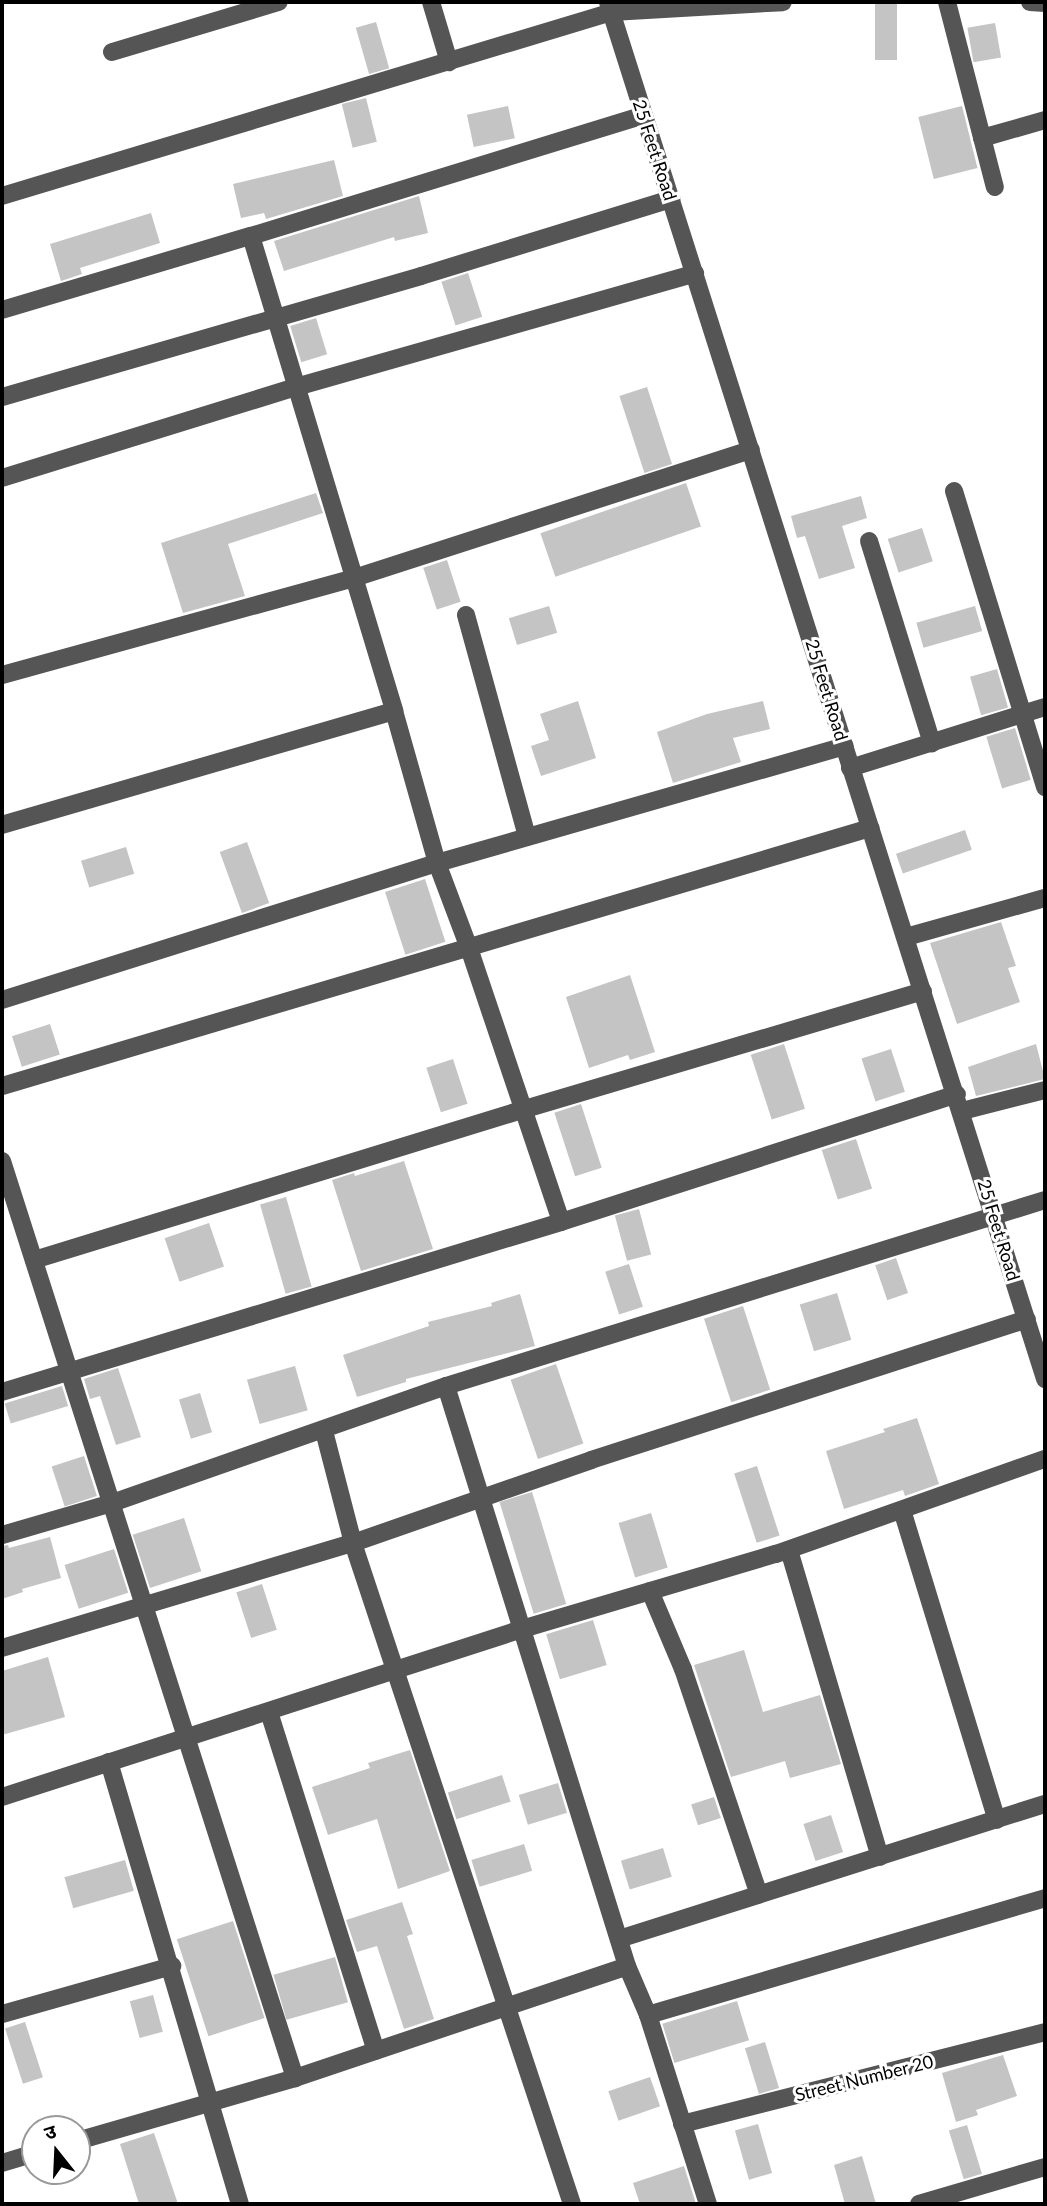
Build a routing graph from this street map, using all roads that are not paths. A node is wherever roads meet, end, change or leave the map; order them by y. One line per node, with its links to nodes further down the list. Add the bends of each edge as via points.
1 (279, 2): 8 (street)
2 (431, 2): 9 (street)
3 (783, 2): 7 (street)
4 (947, 2): 12 (street)
5 (1030, 2): 6 (street)
6 (1045, 4)
7 (610, 7): 9 (street); 10 (street, 25 Feet Road)
8 (112, 52)
9 (449, 62): 14 (street)
10 (644, 115): 15 (street, 25 Feet Road); 16 (street)
11 (1045, 120): 12 (street)
12 (982, 138): 13 (street)
13 (995, 187)
14 (2, 196)
15 (671, 199): 17 (street, 25 Feet Road); 19 (street)
16 (251, 236): 18 (street); 19 (street)
17 (695, 273): 20 (street); 22 (street, 25 Feet Road)
18 (2, 310)
19 (275, 316): 20 (street); 21 (street)
20 (296, 387): 23 (street); 26 (street)
21 (2, 397)
22 (751, 450): 26 (street); 33 (street, 25 Feet Road)
23 (2, 478)
24 (954, 491): 31 (street)
25 (869, 541): 32 (street)
26 (354, 578): 28 (street); 30 (street)
27 (466, 615): 38 (street)
28 (2, 675)
29 (1045, 707): 31 (street)
30 (394, 711): 36 (street); 39 (street)
31 (1023, 714): 32 (street); 35 (street)
32 (932, 743): 34 (street)
33 (845, 746): 34 (street, 25 Feet Road); 38 (street)
34 (850, 768): 37 (street, 25 Feet Road)
35 (1045, 787)
36 (2, 825)
37 (870, 828): 41 (street, 25 Feet Road); 42 (street)
38 (527, 837): 39 (street)
39 (437, 863): 42 (street); 44 (street)
40 (1045, 898): 41 (street)
41 (906, 937): 43 (street, 25 Feet Road)
42 (469, 948): 45 (street); 48 (street)
43 (923, 991): 47 (street, 25 Feet Road); 48 (street)
44 (2, 1000)
45 (2, 1086)
46 (1045, 1090): 47 (street)
47 (960, 1102): 51 (street, 25 Feet Road); 52 (street)
48 (525, 1109): 52 (street); 53 (street)
49 (2, 1161): 53 (street)
50 (1045, 1200): 51 (street)
51 (995, 1215): 54 (street, 25 Feet Road); 57 (street)
52 (561, 1222): 55 (street)
53 (34, 1260): 55 (street)
54 (1027, 1319): 56 (street, 25 Feet Road); 61 (street)
55 (69, 1370): 58 (street); 62 (street)
56 (1045, 1379)
57 (446, 1386): 59 (street); 61 (street)
58 (2, 1392)
59 (324, 1431): 62 (street); 65 (street)
60 (1045, 1459): 63 (street)
61 (479, 1499): 65 (street); 69 (street)
62 (112, 1503): 64 (street); 68 (street)
63 (902, 1510): 66 (street); 77 (street)
64 (2, 1535)
65 (353, 1543): 68 (street); 71 (street)
66 (789, 1550): 67 (street); 78 (street)
67 (650, 1591): 69 (street); 79 (street, via 683,1670)
68 (141, 1605): 70 (street); 73 (street)
69 (522, 1629): 71 (street); 81 (street)
70 (2, 1648)
71 (394, 1670): 72 (street); 84 (street)
72 (269, 1712): 73 (street); 88 (street)
73 (188, 1737): 74 (street); 89 (street)
74 (109, 1762): 75 (street); 82 (street)
75 (2, 1797)
76 (1045, 1804): 77 (street)
77 (997, 1820): 78 (street)
78 (880, 1857): 79 (street)
79 (760, 1895): 81 (street)
80 (1045, 1898): 86 (street)
81 (619, 1939): 83 (street)
82 (172, 1966): 85 (street); 90 (street)
83 (627, 1966): 84 (street); 86 (street)
84 (509, 2007): 88 (street); 97 (street)
85 (2, 2014)
86 (648, 2015): 91 (street)
87 (1045, 2032): 91 (street, Street Number 20)
88 (376, 2051): 89 (street)
89 (295, 2078): 90 (street)
90 (211, 2101): 92 (street); 96 (street)
91 (682, 2124): 98 (street)
92 (91, 2137)
93 (21, 2157): 94 (street)
94 (2, 2163)
95 (1045, 2167): 99 (street)
96 (240, 2204)
97 (572, 2204)
98 (708, 2204)
99 (919, 2204)

